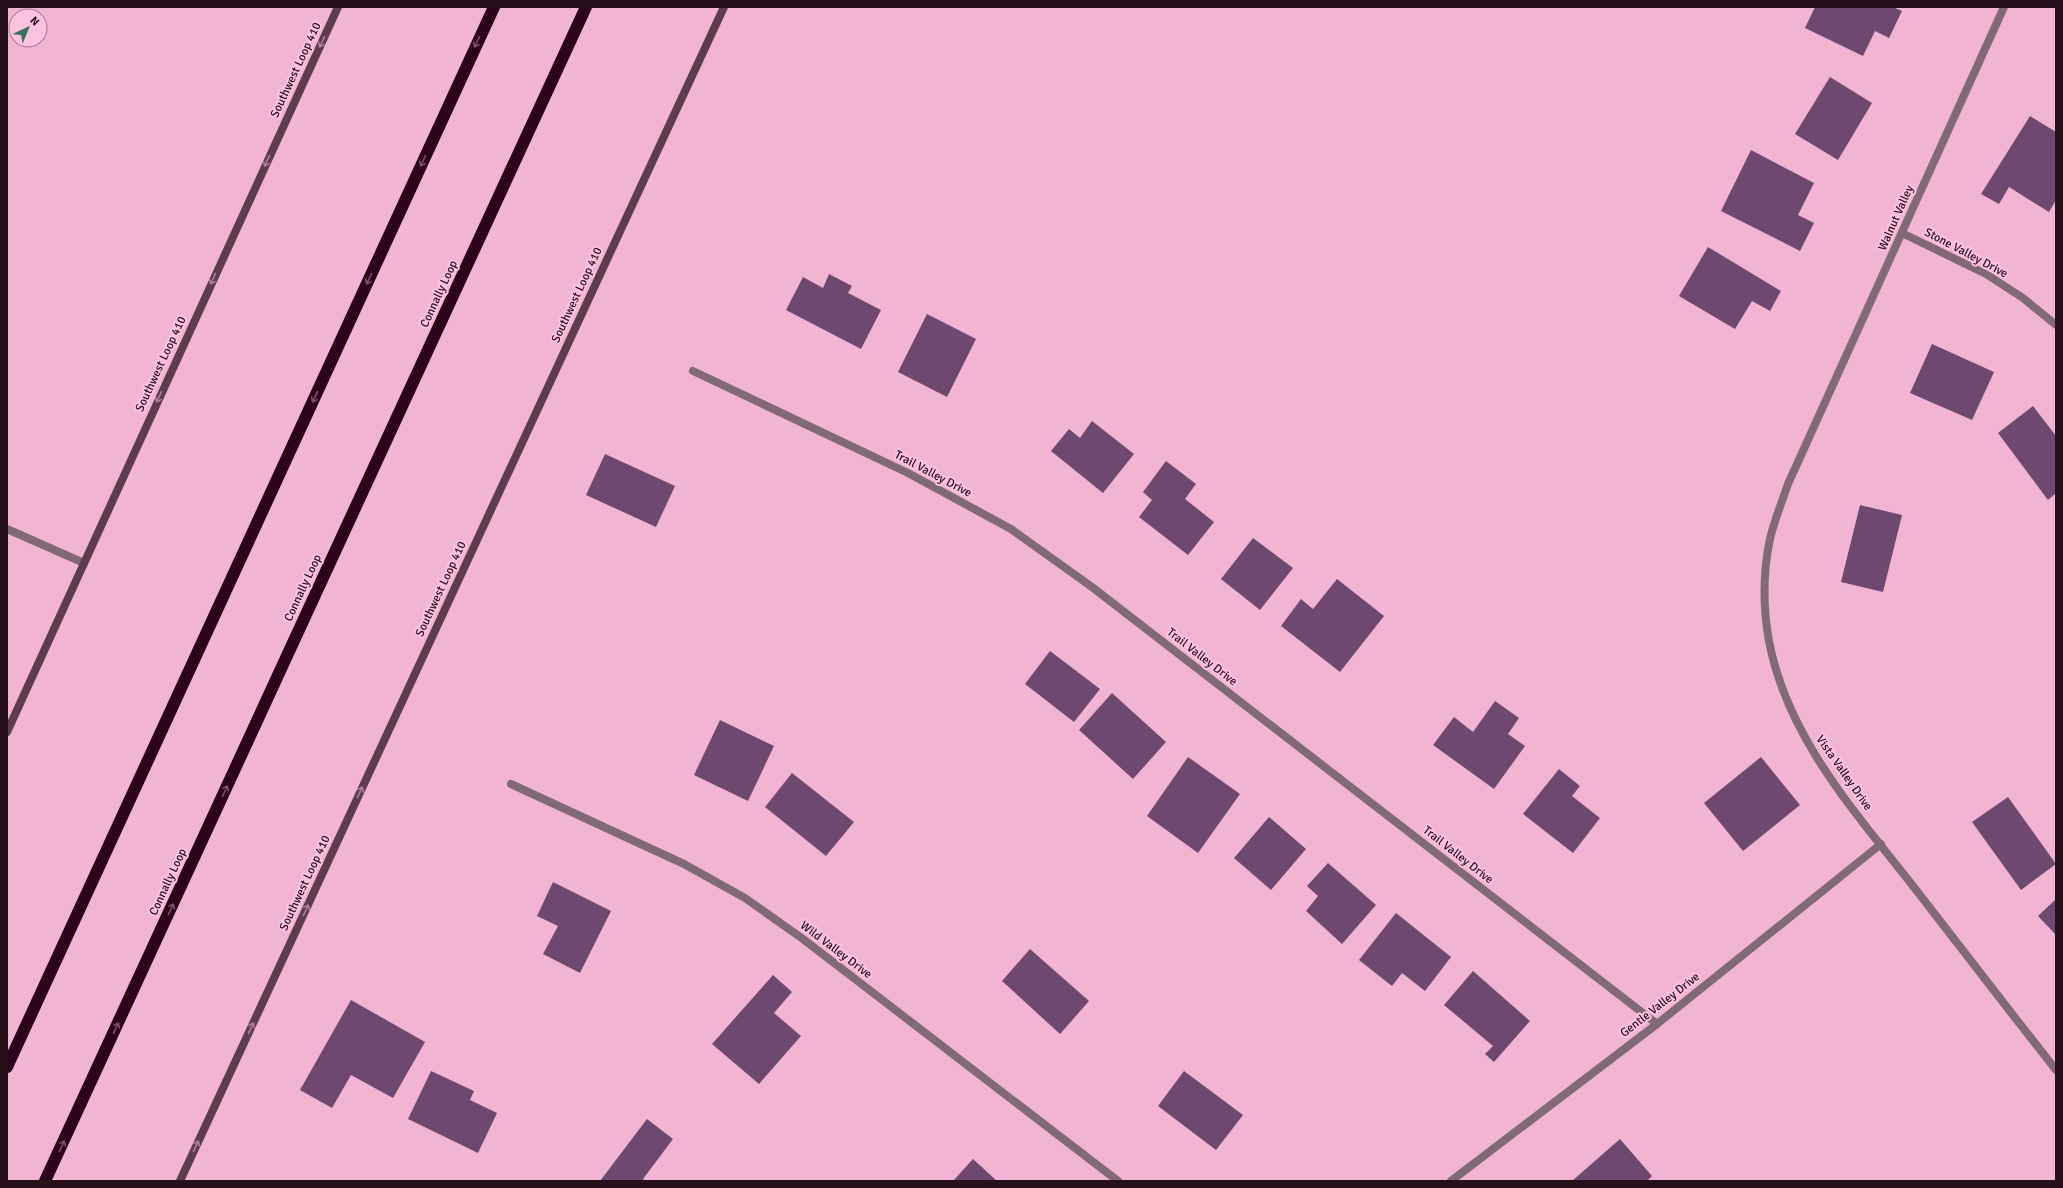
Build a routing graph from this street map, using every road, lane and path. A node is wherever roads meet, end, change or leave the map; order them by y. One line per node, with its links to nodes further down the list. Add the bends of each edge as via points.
1 (338, 7): 11 (main road, Southwest Loop 410, one-way to 11)
2 (494, 7): 16 (highway, one-way to 16)
3 (586, 7): 18 (highway, Connally Loop, one-way to 3)
4 (724, 7): 19 (main road, Southwest Loop 410, one-way to 4)
5 (2004, 7): 6 (street, Walnut Valley)
6 (1902, 233): 7 (street, Stone Valley Drive, via 1986,274 2023,298); 9 (street, Walnut Valley)
7 (2056, 325)
8 (693, 371): 15 (street, Trail Valley Drive, via 908,473 1011,529 1092,587)
9 (1808, 438): 14 (street, Vista Valley Drive, via 1788,484 1770,538 1765,580 1770,642 1782,686 1795,720 1812,752)
10 (7, 529): 11 (street)
11 (84, 563): 12 (main road, Southwest Loop 410)
12 (7, 732)
13 (511, 784): 20 (street, Wild Valley Drive, via 684,864 745,898 803,939)
14 (1881, 844): 15 (street, Gentle Valley Drive); 17 (street, Vista Valley Drive)
15 (1657, 1024): 21 (street, Gentle Valley Drive)
16 (7, 1067)
17 (2056, 1070)
18 (45, 1181)
19 (180, 1181)
20 (1118, 1181)
21 (1451, 1181)

